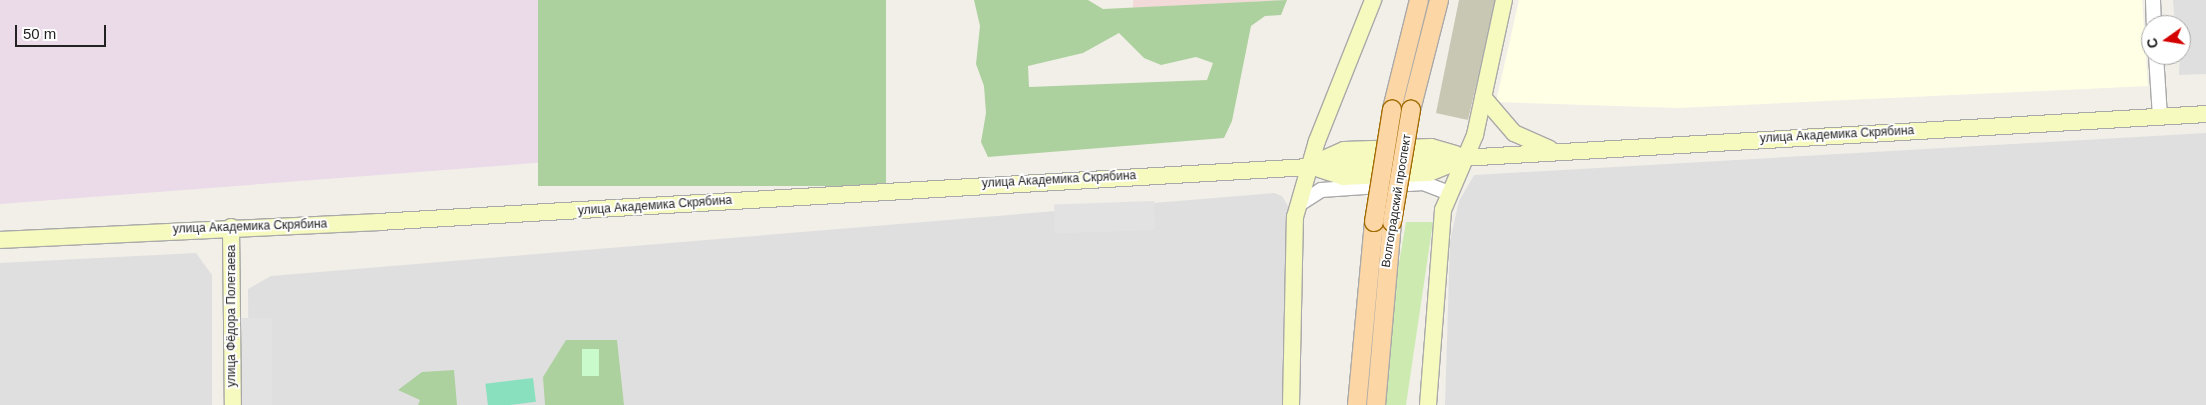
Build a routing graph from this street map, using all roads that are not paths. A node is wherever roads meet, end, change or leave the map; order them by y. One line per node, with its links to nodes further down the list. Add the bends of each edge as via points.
1 (1373, 0): 13 (main road)
2 (1419, 0): 20 (main road, Волгоградский проспект, bridge, via 1392,109 1374,222)
3 (1439, 0): 21 (main road, Волгоградский проспект, bridge, via 1411,110 1392,222)
4 (1504, 0): 8 (main road)
5 (2152, 0): 6 (street)
6 (2153, 15)
7 (2157, 65): 10 (street)
8 (1483, 97): 11 (main road, via 1514,133); 12 (main road)
9 (2206, 114): 10 (main road, улица Академика Скрябина)
10 (2160, 117): 11 (main road, улица Академика Скрябина)
11 (1558, 152): 12 (main road, улица Академика Скрябина)
12 (1468, 158): 13 (main road, улица Академика Скрябина, via 1431,147 1344,150); 13 (main road, улица Академика Скрябина, via 1429,173 1343,177); 14 (main road)
13 (1309, 165): 15 (main road); 16 (main road, улица Академика Скрябина, via 388,222)
14 (1447, 192): 15 (street, via 1423,183 1321,190); 22 (main road, via 1434,299)
15 (1298, 205): 19 (main road)
16 (231, 227): 17 (main road, улица Академика Скрябина); 18 (main road, улица Фёдора Полетаева)
17 (0, 240)
18 (232, 405)
19 (1291, 405)
20 (1357, 405)
21 (1376, 405)
22 (1428, 405)

